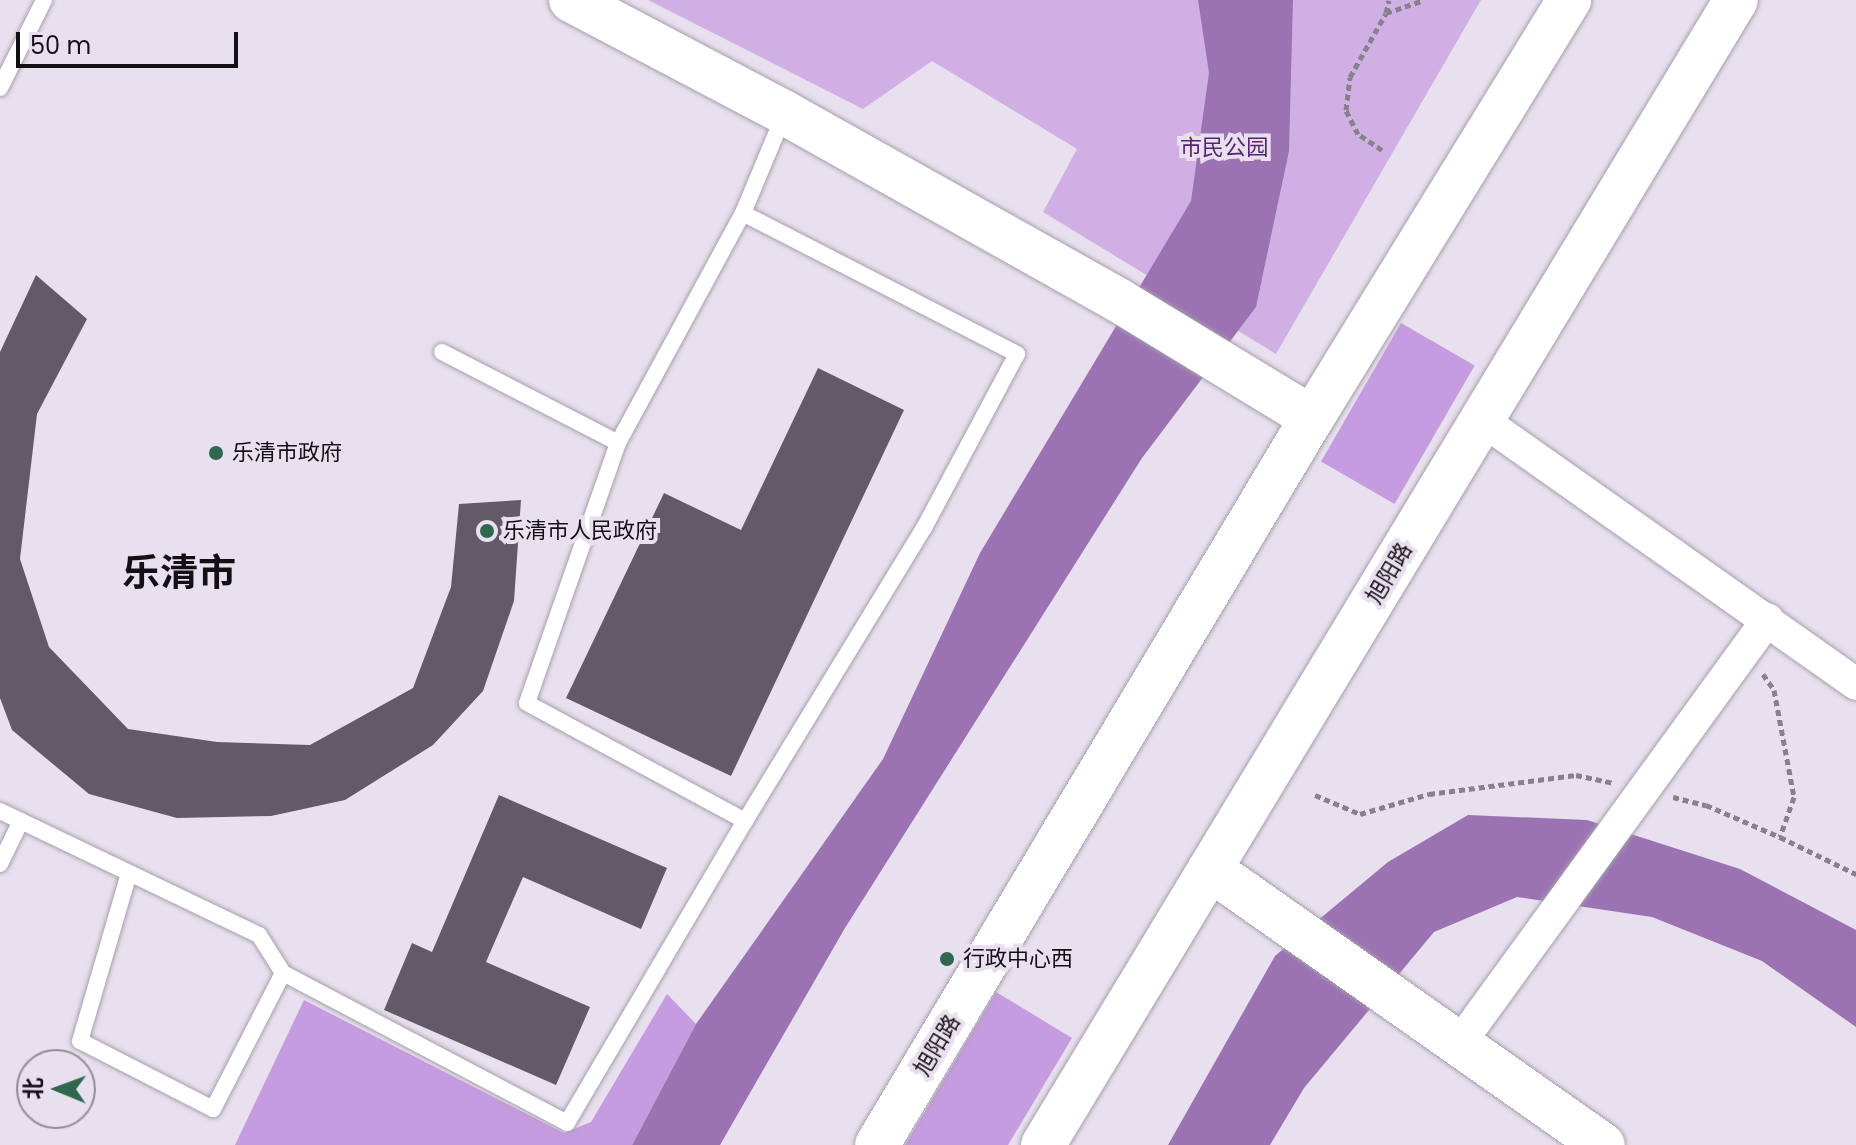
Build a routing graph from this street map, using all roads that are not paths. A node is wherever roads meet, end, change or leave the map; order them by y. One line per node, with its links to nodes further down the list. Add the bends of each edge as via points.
1 (44, 0): 5 (lane)
2 (571, 0): 6 (main road)
3 (1569, 0): 9 (main road, 旭阳路)
4 (1736, 0): 10 (main road, 旭阳路)
5 (0, 88)
6 (785, 113): 7 (lane); 9 (main road, via 1118,300)
7 (743, 213): 11 (lane); 16 (lane, via 1017,354 924,528)
8 (442, 352): 11 (lane)
9 (1312, 418): 22 (main road, 旭阳路)
10 (1482, 420): 12 (street); 18 (main road, 旭阳路)
11 (618, 443): 16 (lane, via 527,703)
12 (1768, 619): 13 (street); 21 (street)
13 (1856, 684)
14 (0, 811): 15 (lane)
15 (21, 821): 17 (lane); 19 (lane)
16 (745, 821): 20 (lane, via 567,1123)
17 (0, 864)
18 (1210, 869): 21 (main road); 23 (main road, 旭阳路)
19 (129, 873): 20 (lane, via 259,935); 20 (lane, via 80,1041 213,1109)
20 (283, 973)
21 (1459, 1044): 24 (main road)
22 (877, 1145)
23 (1043, 1145)
24 (1603, 1145)

